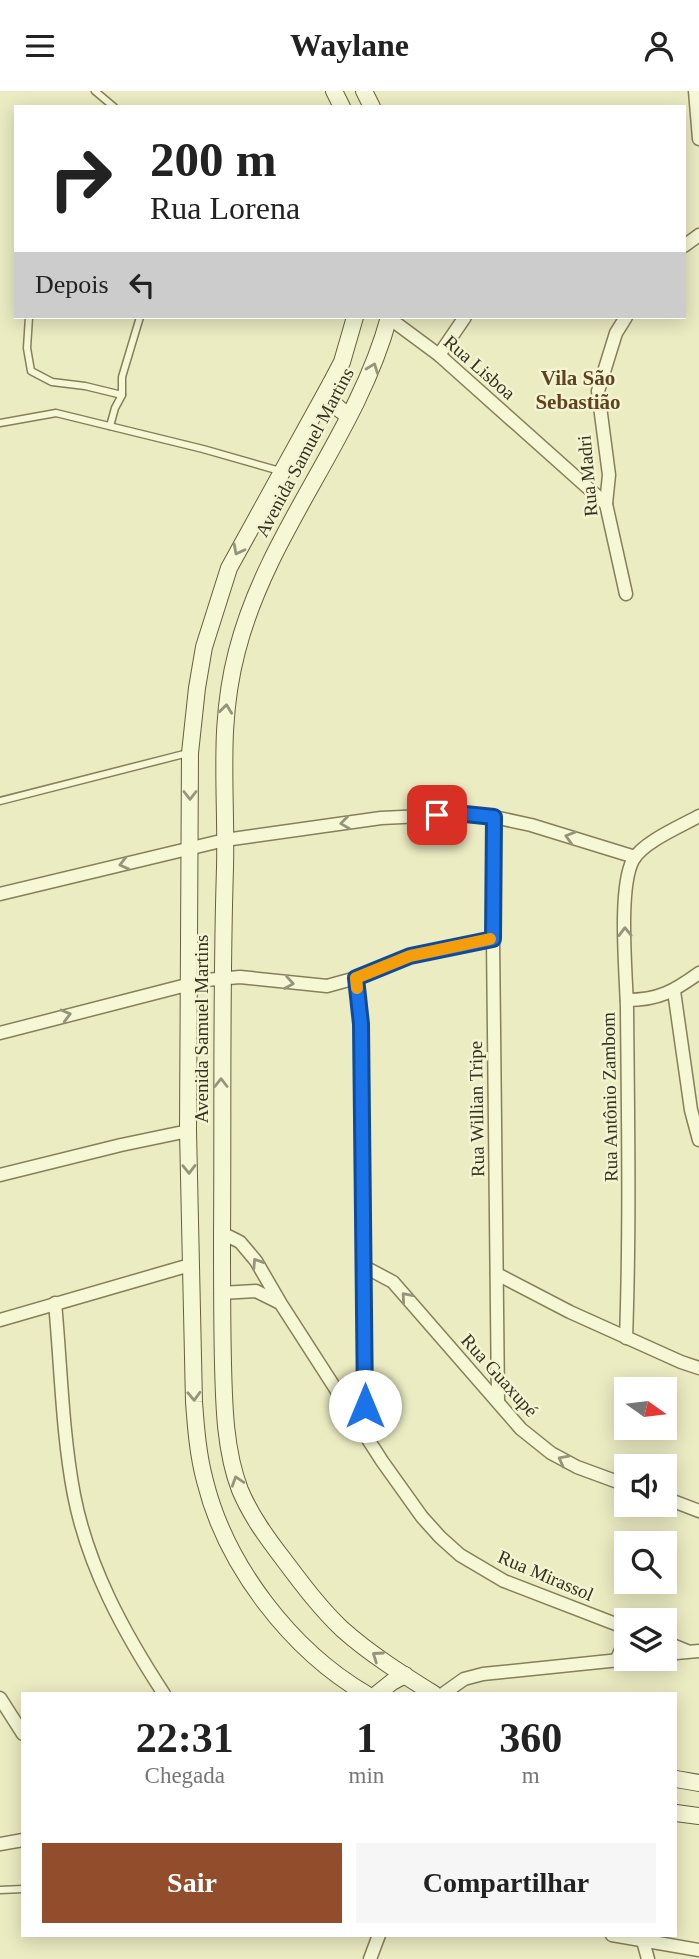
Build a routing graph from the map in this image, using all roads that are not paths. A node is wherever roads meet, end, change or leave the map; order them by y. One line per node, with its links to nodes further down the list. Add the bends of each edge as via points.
1 (94, 91): 3 (lane)
2 (695, 91): 4 (street)
3 (112, 105)
4 (699, 139)
5 (29, 319): 14 (lane, via 31,371 52,382)
6 (139, 319): 14 (lane, via 122,377)
7 (354, 319): 13 (main road, Avenida Samuel Martins)
8 (388, 319): 15 (main road, Avenida Samuel Martins, one-way to 8, via 369,378)
9 (392, 319): 12 (street, Rua Lisboa)
10 (464, 319): 12 (street)
11 (625, 319): 19 (street, Rua Madri, via 598,391 609,475)
12 (439, 355): 19 (street, Rua Lisboa)
13 (331, 383): 15 (main road, via 335,408); 18 (main road, Avenida Samuel Martins)
14 (122, 395): 17 (lane)
15 (349, 415): 25 (main road, Avenida Samuel Martins, one-way to 15, via 223,730 237,650 263,573)
16 (0, 423): 17 (lane, via 56,413)
17 (110, 426): 18 (lane)
18 (281, 471): 21 (main road, Avenida Samuel Martins, one-way to 21, via 229,568 214,610 197,688)
19 (606, 504): 20 (street, Rua Madri)
20 (626, 594)
21 (190, 753): 22 (lane); 26 (main road, Avenida Samuel Martins, one-way to 26)
22 (0, 801)
23 (699, 816): 27 (street)
24 (494, 817): 25 (street, one-way to 25, via 381,818); 27 (street, one-way to 24); 29 (street, Rua Willian Tripe)
25 (225, 839): 26 (street); 31 (main road, Avenida Samuel Martins)
26 (190, 848): 28 (street, one-way to 28); 33 (main road, Avenida Samuel Martins)
27 (635, 857): 35 (street, Rua Antônio Zambom, one-way to 27, via 625,896 627,874)
28 (0, 894)
29 (493, 939): 32 (street, via 410,956); 44 (street, Rua Willian Tripe)
30 (699, 972): 34 (street)
31 (222, 978): 32 (street, one-way to 32, via 317,987); 33 (street); 40 (main road, Avenida Samuel Martins, one-way to 31)
32 (356, 978): 43 (street, via 361,1024)
33 (190, 983): 36 (street, one-way to 33); 37 (main road, Avenida Samuel Martins)
34 (674, 991): 35 (street, via 648,1000); 38 (street)
35 (627, 1000): 50 (street, Rua Antônio Zambom, via 630,1244)
36 (0, 1034)
37 (188, 1131): 39 (street); 41 (main road, Avenida Samuel Martins, one-way to 41)
38 (699, 1140)
39 (0, 1175)
40 (222, 1233): 41 (main road); 45 (main road, Avenida Samuel Martins); 48 (street, Rua Mirassol, one-way to 40, via 247,1249)
41 (191, 1242): 42 (main road, Avenida Samuel Martins)
42 (190, 1265): 46 (main road, Avenida Samuel Martins); 47 (street)
43 (363, 1266): 52 (street, Rua Guaxupé, one-way to 43, via 393,1282); 53 (street)
44 (497, 1274): 50 (street); 52 (street, Rua Willian Tripe)
45 (221, 1293): 46 (main road); 48 (street, via 256,1291); 59 (main road, Avenida Samuel Martins, one-way to 45, via 371,1653 314,1600 246,1504 229,1444)
46 (191, 1294): 61 (main road, Avenida Samuel Martins, one-way to 61, via 197,1447 217,1516 233,1551 283,1627 318,1661)
47 (55, 1303): 49 (street); 60 (street, via 69,1467 82,1529 116,1613)
48 (281, 1304): 53 (street, Rua Mirassol)
49 (0, 1319)
50 (626, 1338): 51 (street)
51 (699, 1368)
52 (498, 1401): 54 (street, Rua Guaxupé, one-way to 52, via 551,1453 521,1429)
53 (365, 1431): 57 (street, Rua Mirassol, via 422,1517 460,1555 504,1581)
54 (614, 1481)
55 (677, 1503): 56 (street)
56 (699, 1511)
57 (614, 1623)
58 (614, 1661): 64 (street, via 483,1674 464,1679)
59 (405, 1675): 62 (main road); 63 (main road, Avenida Samuel Martins)
60 (163, 1692)
61 (363, 1692)
62 (380, 1692)
63 (431, 1692)
64 (446, 1692)
65 (0, 1698): 66 (street)
66 (21, 1731)
67 (677, 1779): 68 (main road)
68 (699, 1783)
69 (677, 1813): 70 (main road)
70 (699, 1816)
71 (21, 1840): 72 (street)
72 (0, 1845)
73 (21, 1889): 74 (lane)
74 (0, 1890)
75 (378, 1937): 79 (street)
76 (622, 1937): 77 (street)
77 (643, 1941): 78 (street); 80 (street)
78 (693, 1950)
79 (369, 1959)
80 (648, 1959)

